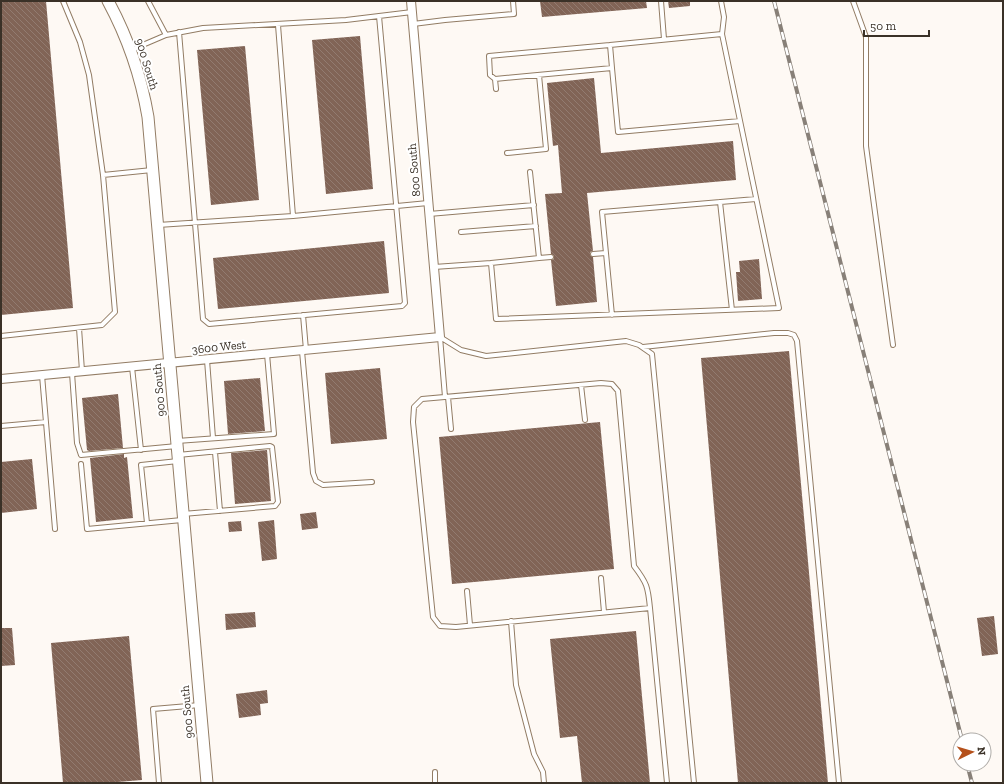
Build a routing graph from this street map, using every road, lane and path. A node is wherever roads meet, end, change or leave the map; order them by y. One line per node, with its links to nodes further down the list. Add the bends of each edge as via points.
1 (63, 1): 27 (lane, via 90,75)
2 (108, 1): 18 (street, 900 South)
3 (148, 1): 15 (lane)
4 (411, 1): 9 (street, 800 South)
5 (513, 1): 11 (lane, via 514,14)
6 (661, 1): 16 (lane)
7 (720, 1): 14 (lane, via 724,17)
8 (853, 1): 51 (lane, via 866,37 866,146)
9 (412, 12): 10 (lane); 11 (street, 800 South)
10 (379, 16): 12 (lane); 32 (lane)
11 (413, 24): 29 (street, 800 South)
12 (278, 25): 13 (lane, via 203,28); 34 (lane)
13 (179, 32): 15 (lane); 35 (lane)
14 (722, 34): 16 (lane); 23 (lane)
15 (166, 35): 18 (lane)
16 (664, 40): 17 (lane)
17 (610, 44): 19 (lane); 21 (lane, via 489,56 490,75)
18 (131, 50): 25 (street, 900 South, via 146,104)
19 (612, 68): 20 (lane); 23 (lane, via 618,132)
20 (539, 75): 21 (lane); 24 (lane, via 546,150)
21 (495, 79): 22 (lane)
22 (496, 89)
23 (740, 121): 28 (lane)
24 (507, 153)
25 (153, 170): 27 (lane); 36 (street, 900 South)
26 (530, 172): 31 (lane)
27 (103, 175): 48 (lane, via 115,312 102,325)
28 (756, 199): 30 (lane); 45 (lane, via 779,308)
29 (428, 202): 32 (lane); 33 (street, 800 South)
30 (720, 202): 39 (lane, via 602,212); 45 (lane)
31 (534, 204): 33 (lane); 37 (lane)
32 (396, 205): 34 (lane); 47 (lane, via 405,303 402,306)
33 (429, 214): 44 (street, 800 South)
34 (293, 216): 35 (lane)
35 (195, 223): 36 (lane); 47 (lane, via 203,319 209,324)
36 (158, 225): 56 (street, 900 South)
37 (536, 226): 38 (lane); 42 (lane)
38 (461, 232)
39 (606, 252): 40 (lane); 46 (lane)
40 (593, 254)
41 (551, 257): 42 (lane)
42 (539, 258): 43 (lane)
43 (491, 263): 44 (lane); 46 (lane, via 496,319)
44 (434, 267): 50 (street, 800 South)
45 (732, 310): 46 (lane)
46 (612, 314)
47 (303, 316): 53 (lane)
48 (79, 328): 49 (lane); 58 (lane)
49 (1, 336)
50 (440, 337): 52 (lane, via 461,350 486,356 626,341); 53 (street, 3600 West); 63 (lane)
51 (893, 345)
52 (643, 347): 91 (lane, via 652,354); 92 (lane, via 774,333 794,335 797,341)
53 (304, 350): 54 (street, 3600 West); 73 (lane, via 313,473 316,481 323,485)
54 (267, 354): 55 (street, 3600 West); 68 (lane, via 274,434)
55 (207, 360): 56 (street, 3600 West); 68 (lane)
56 (170, 363): 57 (street, 3600 West); 70 (street, 900 South)
57 (132, 367): 58 (street, 3600 West); 69 (lane)
58 (82, 372): 59 (street, 3600 West)
59 (72, 373): 60 (street, 3600 West); 69 (lane, via 81,455)
60 (42, 375): 61 (street, 3600 West); 65 (lane)
61 (1, 379)
62 (581, 385): 63 (lane); 64 (lane); 80 (lane, via 612,384 618,391 634,566 648,588)
63 (447, 397): 67 (lane); 83 (lane, via 422,399 414,407 413,422 434,617 440,626)
64 (585, 420)
65 (46, 422): 66 (lane); 77 (lane)
66 (1, 426)
67 (451, 429)
68 (213, 438): 70 (lane)
69 (140, 450): 70 (lane)
70 (177, 451): 71 (lane); 75 (street, 900 South); 76 (lane, via 141,465)
71 (216, 452): 74 (lane); 74 (lane, via 272,447 278,502 275,506)
72 (81, 464): 76 (lane, via 87,529)
73 (372, 482)
74 (220, 511): 75 (lane)
75 (183, 517): 76 (lane); 84 (street, 900 South)
76 (147, 523)
77 (55, 529)
78 (600, 578): 81 (lane)
79 (467, 591): 83 (lane)
80 (650, 608): 81 (lane); 90 (lane)
81 (604, 612): 82 (lane)
82 (511, 621): 83 (lane); 89 (lane, via 516,685 534,754 543,772)
83 (470, 625)
84 (200, 705): 86 (lane, via 153,709); 87 (street, 900 South)
85 (435, 772): 88 (lane)
86 (159, 783)
87 (206, 783)
88 (435, 783)
89 (544, 783)
90 (667, 783)
91 (694, 783)
92 (839, 783)

